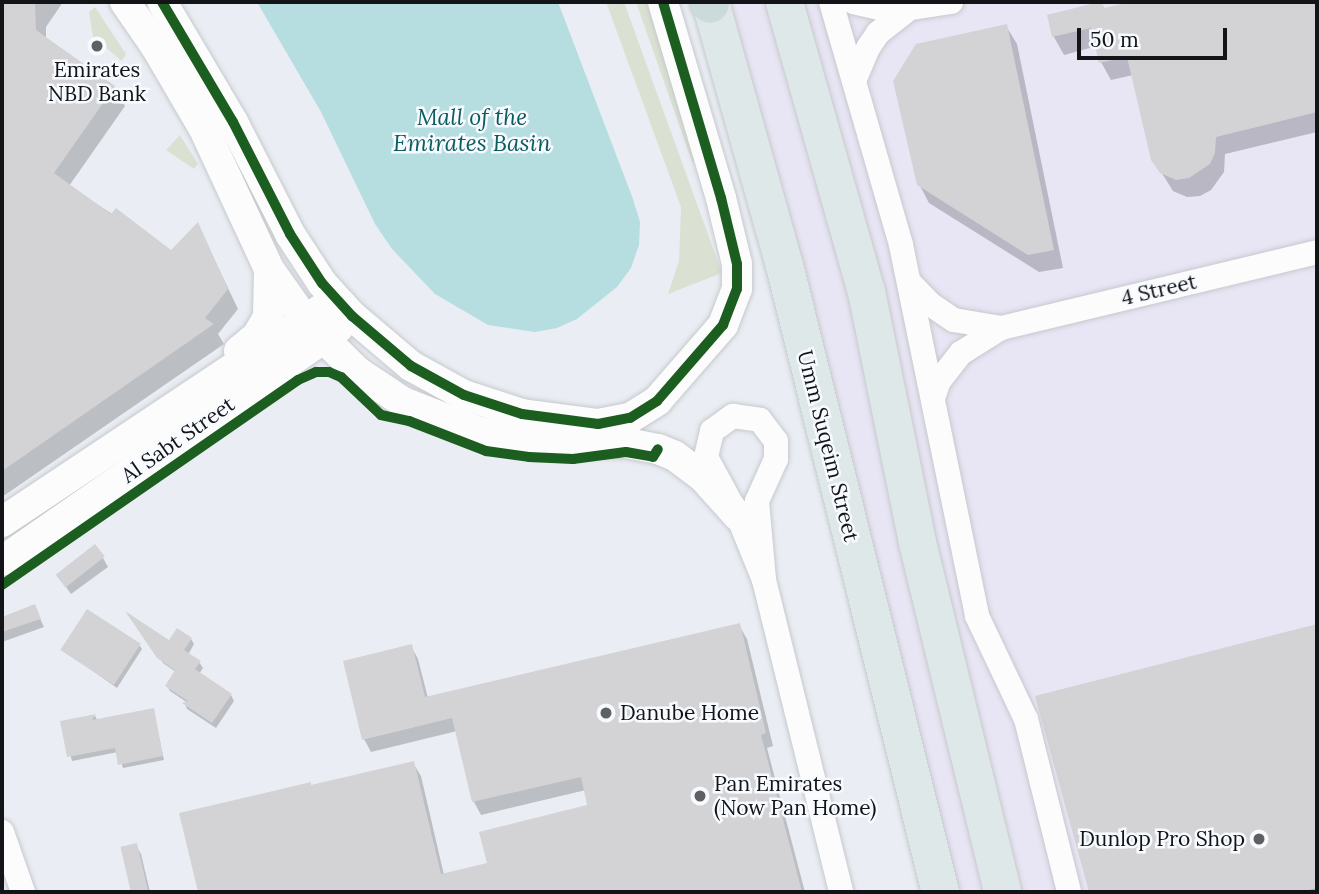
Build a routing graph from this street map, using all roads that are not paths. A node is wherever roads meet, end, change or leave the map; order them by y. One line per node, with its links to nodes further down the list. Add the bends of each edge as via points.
1 (125, 2): 12 (street, via 204,129)
2 (162, 2): 14 (street, via 233,122 290,234)
3 (663, 2): 14 (street, via 704,136 738,276 734,302 723,325 669,390 637,414 598,424 522,414 464,395 411,366)
4 (784, 2): 27 (main road, via 866,291 917,542)
5 (831, 2): 10 (street)
6 (853, 2): 9 (street, via 877,10)
7 (951, 2): 9 (street)
8 (710, 3): 26 (main road, Umm Suqeim Street, via 784,265)
9 (906, 11): 10 (street, via 878,33)
10 (854, 81): 13 (street)
11 (1317, 252): 15 (street, 4 Street)
12 (269, 269): 16 (street); 17 (street, via 271,303 263,327 218,365)
13 (910, 283): 15 (street, 4 Street, via 954,320); 18 (street)
14 (344, 308): 16 (street, Al Sabt Street)
15 (1001, 328): 18 (street, 4 Street, via 961,353 939,381)
16 (314, 330): 17 (street, Al Sabt Street); 19 (street, via 380,388 454,424 534,442 627,443 658,449 703,477); 21 (street, Al Sabt Street)
17 (202, 390): 20 (street, Al Sabt Street)
18 (933, 398): 28 (street, via 977,616 1026,719)
19 (738, 516): 22 (street); 22 (street, via 709,465 706,448 718,424 742,415 766,426 777,450 757,501)
20 (2, 522)
21 (2, 561)
22 (764, 580): 25 (street)
23 (2, 832): 24 (street)
24 (23, 892)
25 (841, 892)
26 (940, 892)
27 (1002, 892)
28 (1069, 892)

